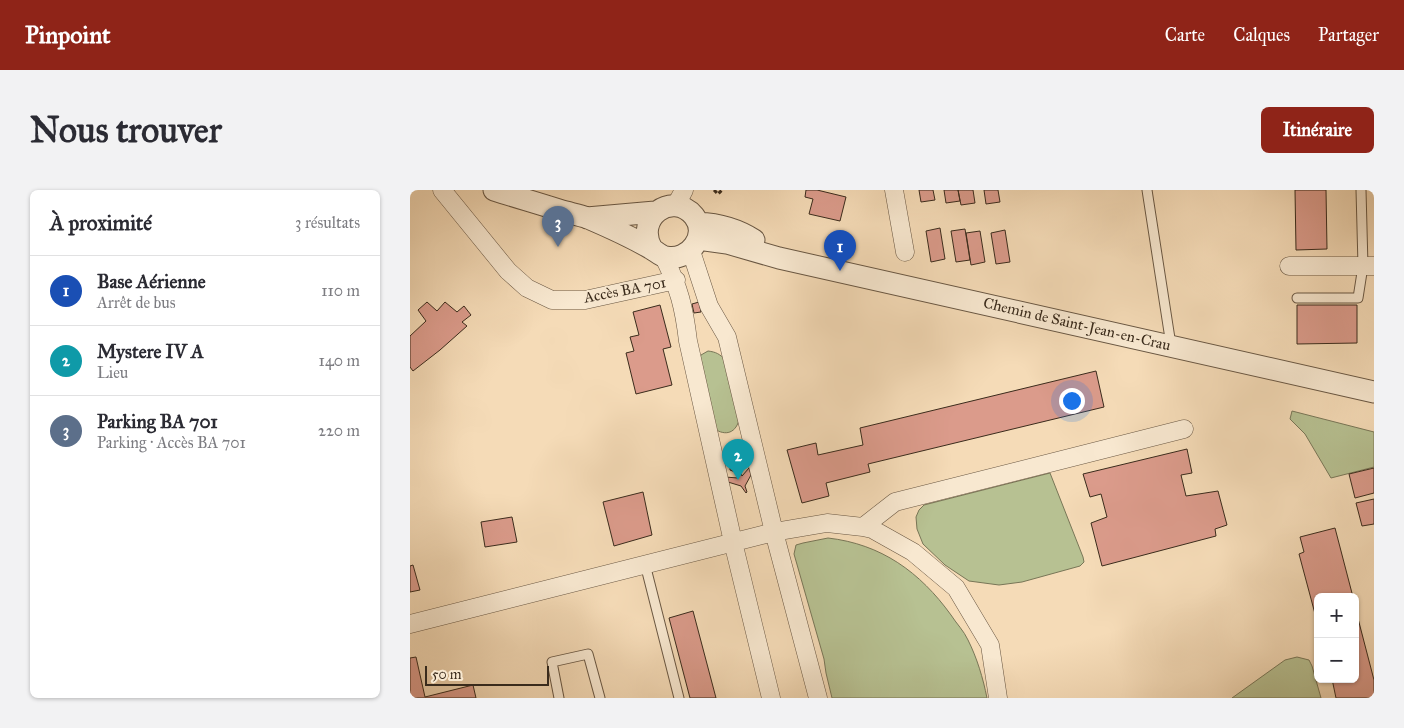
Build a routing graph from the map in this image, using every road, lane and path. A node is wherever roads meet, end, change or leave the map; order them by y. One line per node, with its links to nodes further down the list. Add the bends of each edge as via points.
1 (442, 190): 16 (street, Accès BA 701, via 508,271 527,288 552,300 585,300)
2 (494, 190): 10 (street)
3 (714, 190): 4 (path, via 718,194)
4 (722, 190)
5 (894, 190): 12 (street)
6 (1148, 190): 18 (lane)
7 (1361, 190): 15 (lane)
8 (680, 198): 9 (street); 11 (street, via 684,208 693,215)
9 (655, 212): 10 (street); 13 (street, via 649,219 646,233)
10 (587, 218): 13 (street)
11 (695, 238): 13 (street, via 682,256 673,258); 18 (street, Chemin de Saint-Jean-en-Crau); 22 (street, via 709,306 727,337)
12 (906, 252)
13 (658, 253): 16 (street)
14 (1289, 266): 15 (street)
15 (1369, 266): 17 (lane, via 1358,298)
16 (676, 280): 23 (street)
17 (1297, 298)
18 (1171, 346): 19 (street, Chemin de Saint-Jean-en-Crau)
19 (1374, 392)
20 (1184, 429): 21 (street, via 895,502)
21 (863, 527): 22 (street, via 827,523); 31 (street, via 913,552 956,588 990,645)
22 (774, 532): 23 (street); 30 (street)
23 (733, 542): 24 (street); 29 (street)
24 (646, 564): 25 (street); 28 (lane)
25 (410, 624)
26 (559, 698): 27 (lane, via 552,662 588,654)
27 (600, 698)
28 (679, 698)
29 (771, 698)
30 (818, 698)
31 (998, 698)

